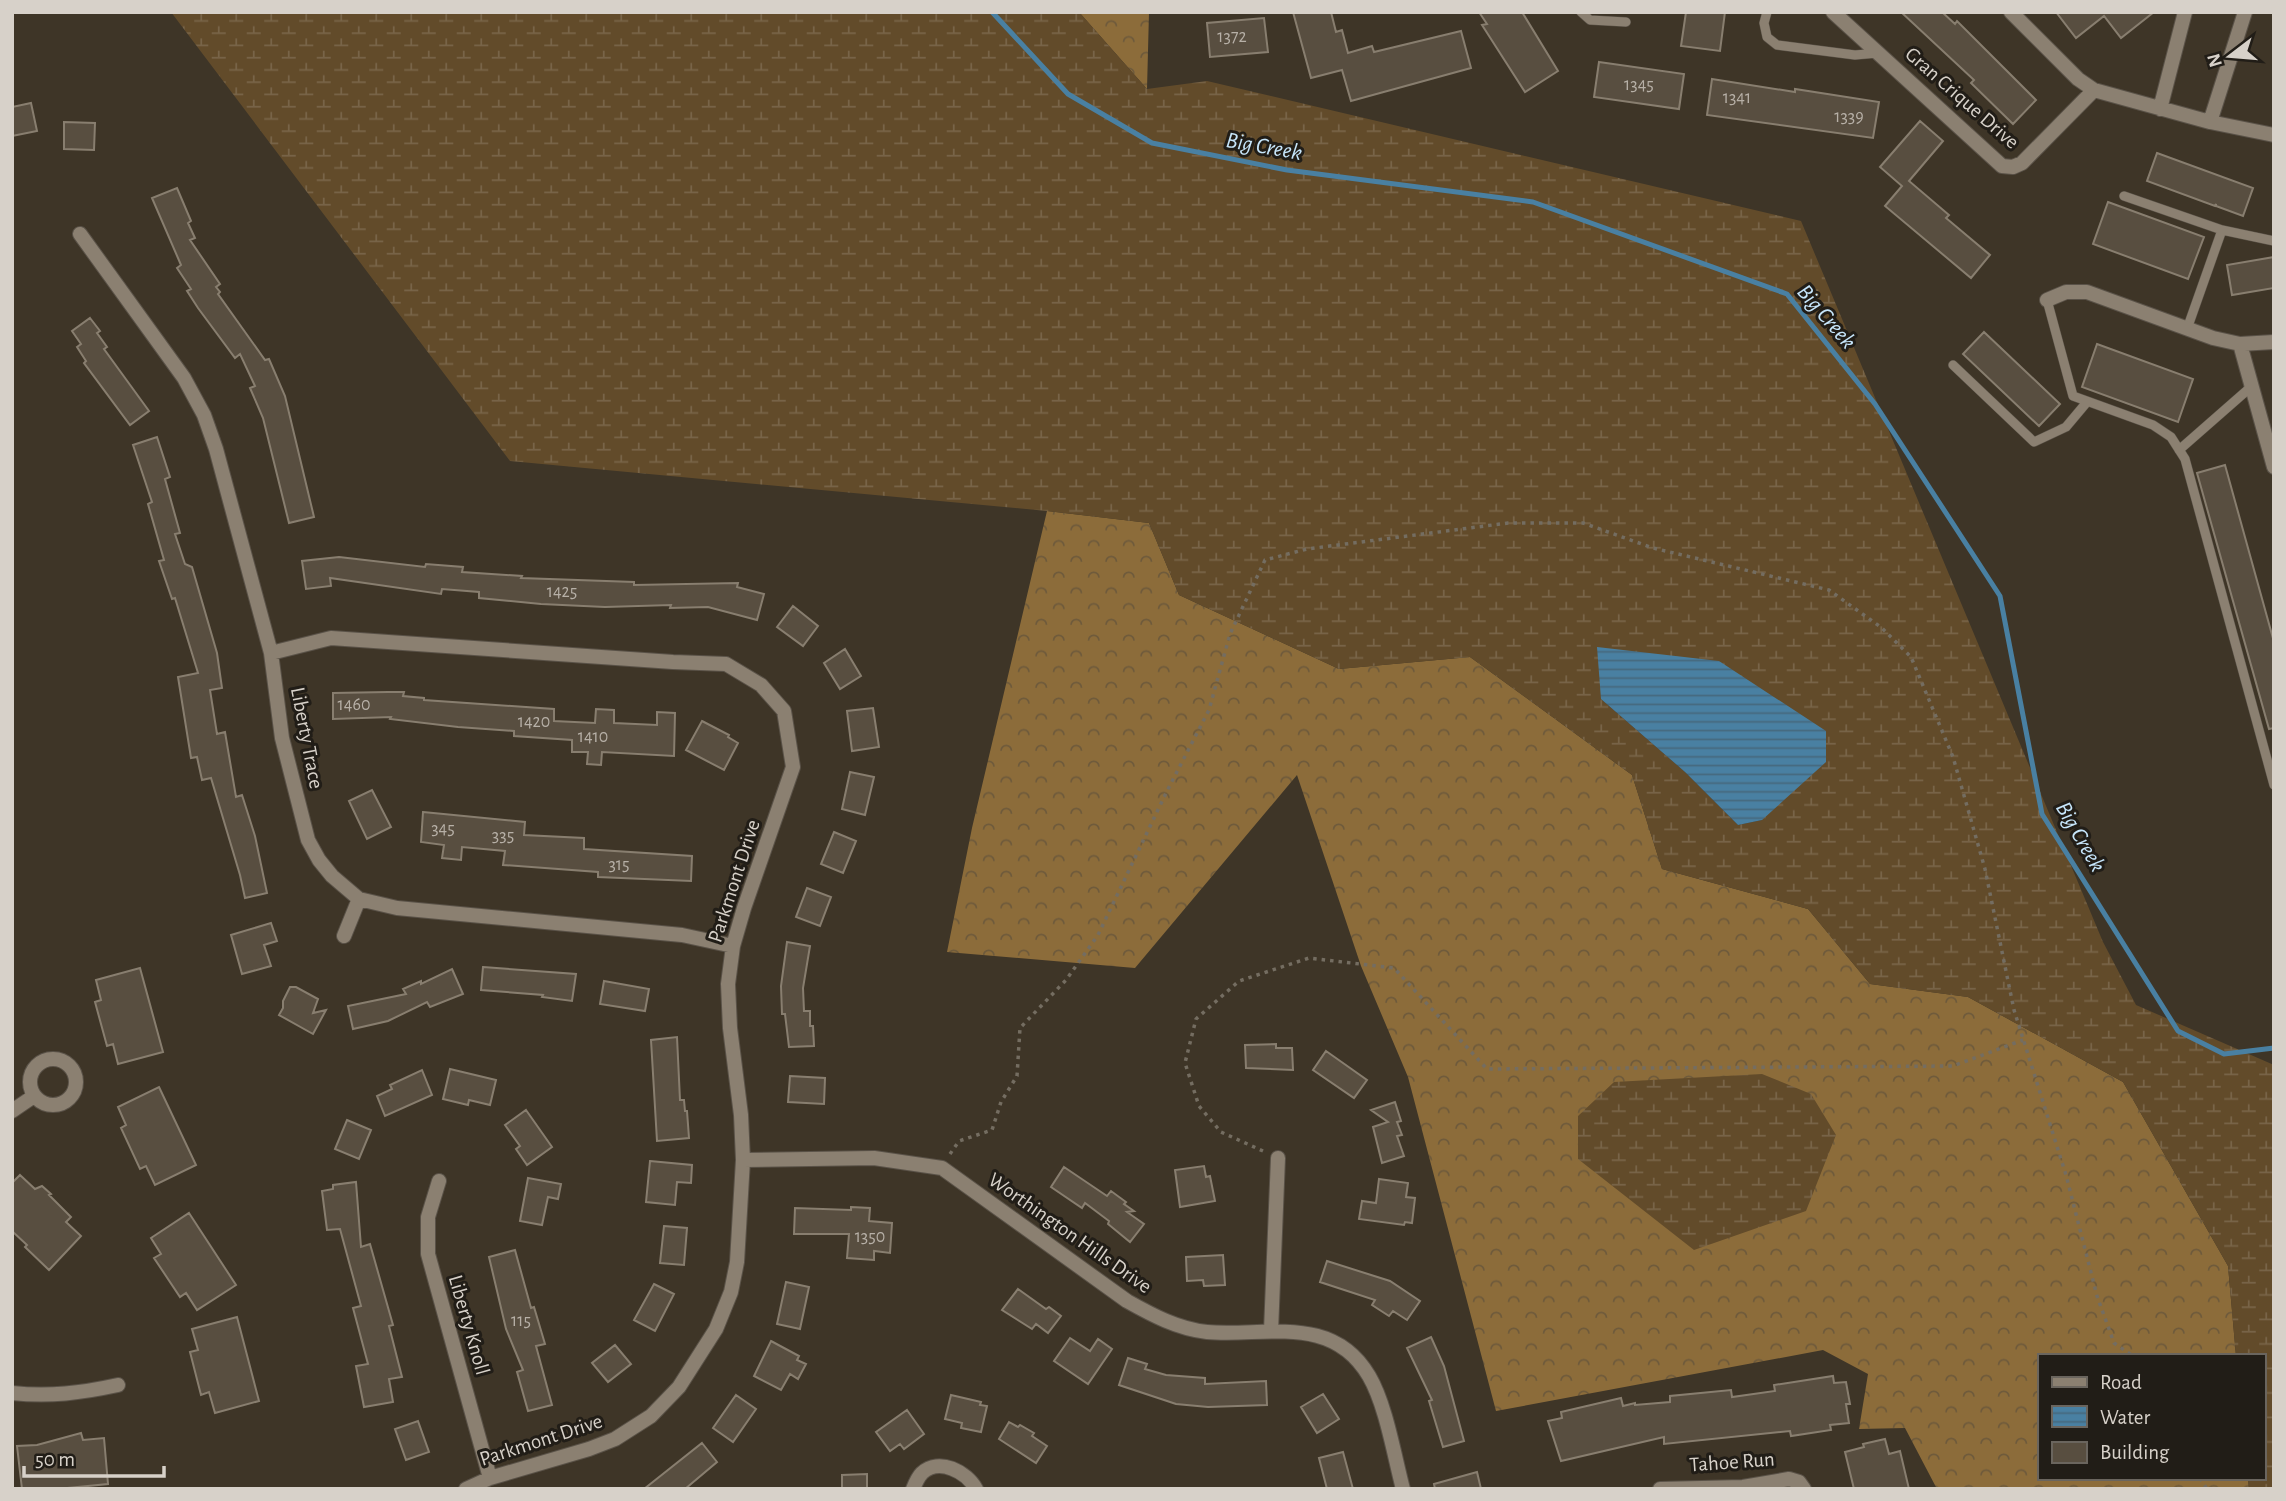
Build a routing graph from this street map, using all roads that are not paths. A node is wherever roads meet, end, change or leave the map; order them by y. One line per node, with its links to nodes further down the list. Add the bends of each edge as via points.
1 (1581, 12): 7 (lane, via 1590,20)
2 (1767, 12): 8 (lane, via 1767,37 1777,45 1855,55)
3 (1833, 12): 8 (street, Gran Crique Drive)
4 (2011, 12): 9 (street)
5 (2185, 12): 10 (street)
6 (2245, 12): 11 (street)
7 (1626, 22)
8 (1878, 53): 9 (street, Gran Crique Drive, via 2002,166 2022,163)
9 (2094, 90): 10 (street)
10 (2160, 109): 11 (street)
11 (2210, 122): 12 (street)
12 (2274, 135)
13 (2124, 196): 14 (lane)
14 (2222, 230): 16 (lane); 18 (lane)
15 (80, 234): 26 (street, Liberty Trace, via 184,378 204,415)
16 (2274, 241)
17 (2047, 300): 18 (street, via 2066,292 2087,292); 23 (lane, via 2073,396)
18 (2187, 329): 20 (street)
19 (2274, 342): 20 (street)
20 (2240, 344): 22 (street)
21 (1953, 365): 23 (lane, via 2034,442 2066,426)
22 (2252, 386): 24 (lane); 25 (street)
23 (2087, 402): 24 (lane, via 2153,425 2171,437)
24 (2179, 450): 27 (lane)
25 (2274, 467)
26 (271, 653): 28 (street, Liberty Trace, via 282,738 308,840 332,876); 30 (street, Parkmont Drive, via 331,638 726,664 761,685 784,711 793,767)
27 (2274, 785)
28 (359, 899): 29 (street); 30 (street, Liberty Trace, via 397,908 682,936)
29 (344, 936)
30 (733, 947): 34 (street, Parkmont Drive, via 728,984 730,1028)
31 (34, 1096): 32 (street)
32 (12, 1111)
33 (1278, 1158): 36 (street)
34 (743, 1160): 36 (street, Worthington Hills Drive, via 874,1158 942,1168 1152,1315 1207,1332); 39 (street, Parkmont Drive, via 731,1293 716,1329 678,1387 651,1416 615,1439)
35 (439, 1181): 39 (street, Liberty Knoll, via 428,1217 428,1254)
36 (1271, 1331): 43 (street, Worthington Hills Drive, via 1299,1331 1327,1339 1350,1353 1379,1398)
37 (118, 1385): 38 (street, via 75,1394)
38 (12, 1393)
39 (490, 1478): 40 (street, Parkmont Drive)
40 (466, 1489)
41 (913, 1489): 42 (street, via 922,1473 936,1467 965,1474)
42 (976, 1489)
43 (1403, 1489)
44 (1660, 1489): 45 (street, Tahoe Run, via 1743,1487 1789,1479)
45 (1804, 1489)

